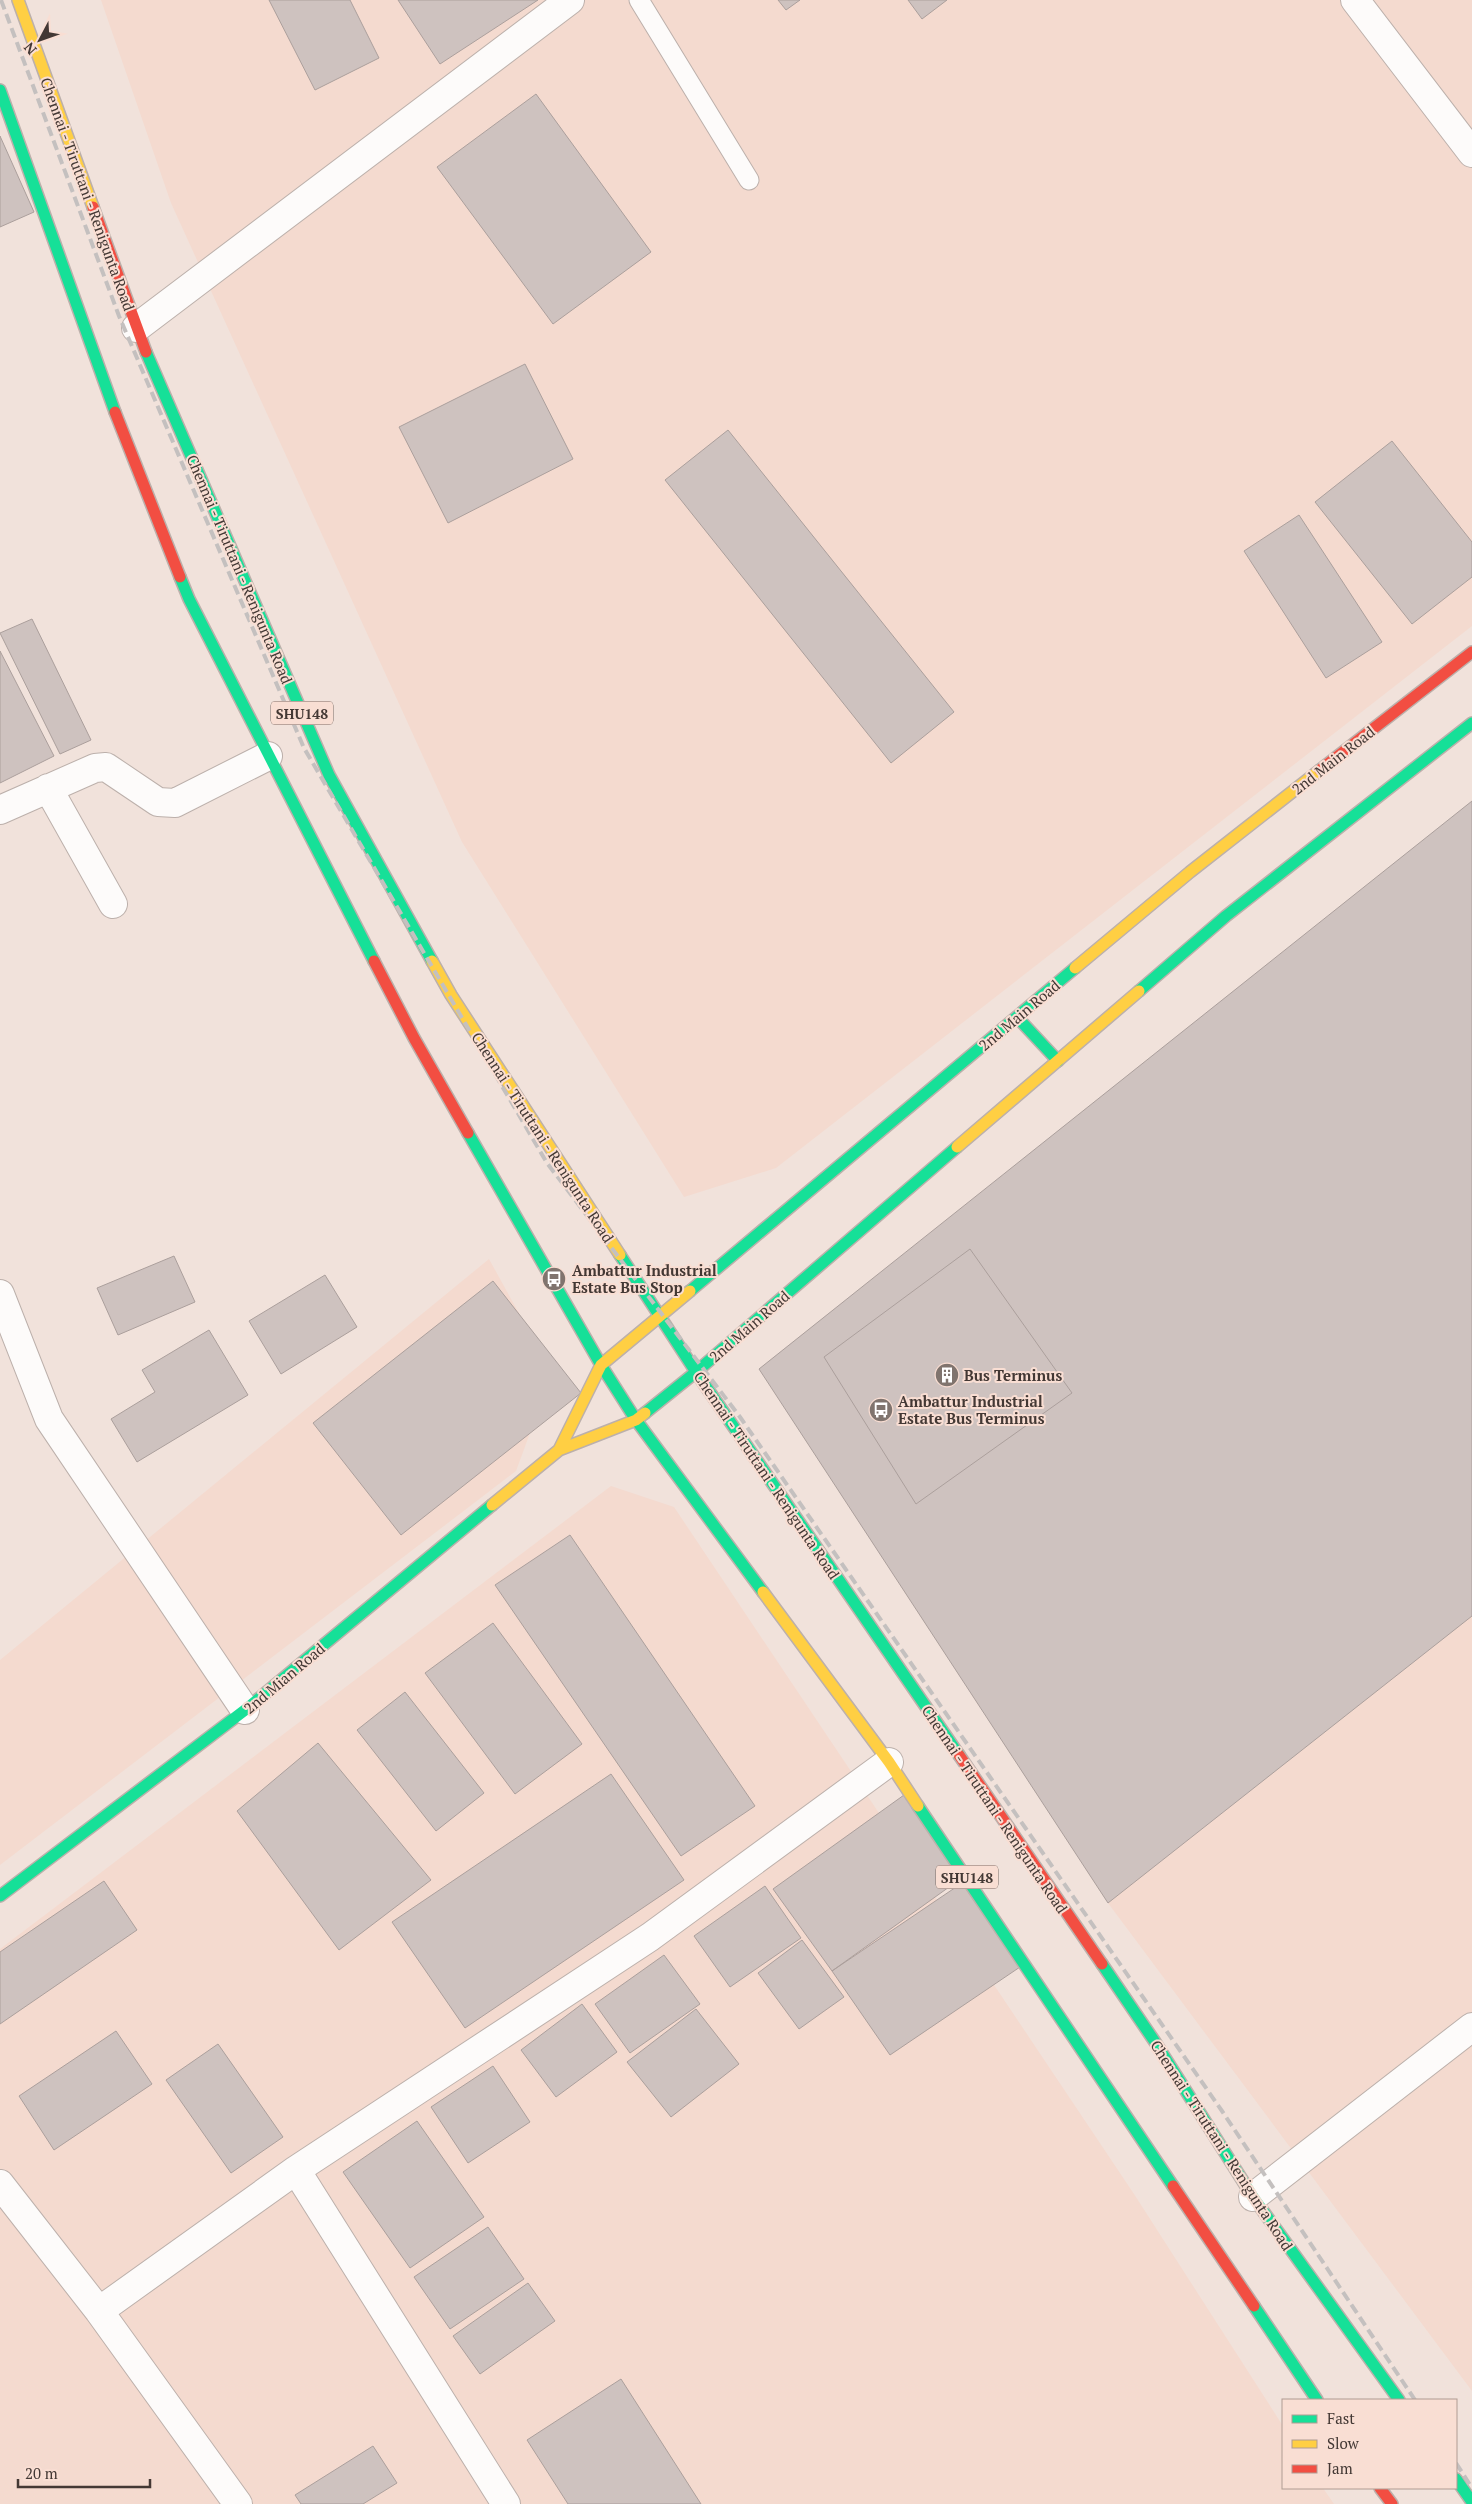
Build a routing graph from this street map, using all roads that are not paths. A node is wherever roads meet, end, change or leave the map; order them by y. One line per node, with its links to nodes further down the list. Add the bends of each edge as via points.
1 (18, 0): 8 (main road, Chennai - Tiruttani - Renigunta Road / SHU148)
2 (570, 0): 8 (street)
3 (640, 0): 7 (lane)
4 (1354, 0): 6 (street)
5 (0, 90): 11 (main road, SHU148, via 123,434 188,599)
6 (1472, 153)
7 (749, 180)
8 (136, 328): 18 (main road, Chennai - Tiruttani - Renigunta Road / SHU148, via 329,775 450,995)
9 (1472, 652): 15 (main road, 2nd Main Road, via 1190,872)
10 (1472, 724): 16 (main road, 2nd Main Road, via 1226,916)
11 (268, 756): 12 (street, via 175,803 158,802 106,767 95,768); 19 (main road, SHU148, via 414,1038)
12 (48, 788): 13 (street); 14 (street)
13 (0, 810)
14 (112, 904)
15 (1017, 1017): 16 (main road); 18 (main road, 2nd Main Road)
16 (1058, 1061): 20 (main road, 2nd Main Road)
17 (0, 1294): 23 (street, via 49,1419)
18 (660, 1315): 19 (main road, 2nd Main Road); 20 (main road, Chennai - Tiruttani - Renigunta Road / SHU148)
19 (601, 1365): 21 (main road, SHU148); 22 (main road, 2nd Main Road)
20 (696, 1372): 21 (main road, 2nd Main Road); 29 (main road, Chennai - Tiruttani - Renigunta Road / SHU148, via 1155,2042)
21 (636, 1420): 22 (main road, 2nd Main Road); 24 (main road, SHU148)
22 (559, 1450): 23 (main road, 2nd Mian Road)
23 (245, 1710): 25 (main road, 2nd Mian Road)
24 (889, 1762): 27 (street, via 650,1937); 31 (main road, SHU148)
25 (0, 1896)
26 (1472, 2027): 29 (street)
27 (296, 2170): 30 (street); 37 (street)
28 (0, 2184): 30 (street)
29 (1253, 2197): 32 (main road, Chennai - Tiruttani - Renigunta Road / SHU148)
30 (98, 2312): 36 (street)
31 (1316, 2399)
32 (1398, 2399)
33 (1457, 2480): 35 (main road)
34 (1381, 2489): 38 (main road)
35 (1472, 2502)
36 (238, 2504)
37 (506, 2504)
38 (1392, 2504)

